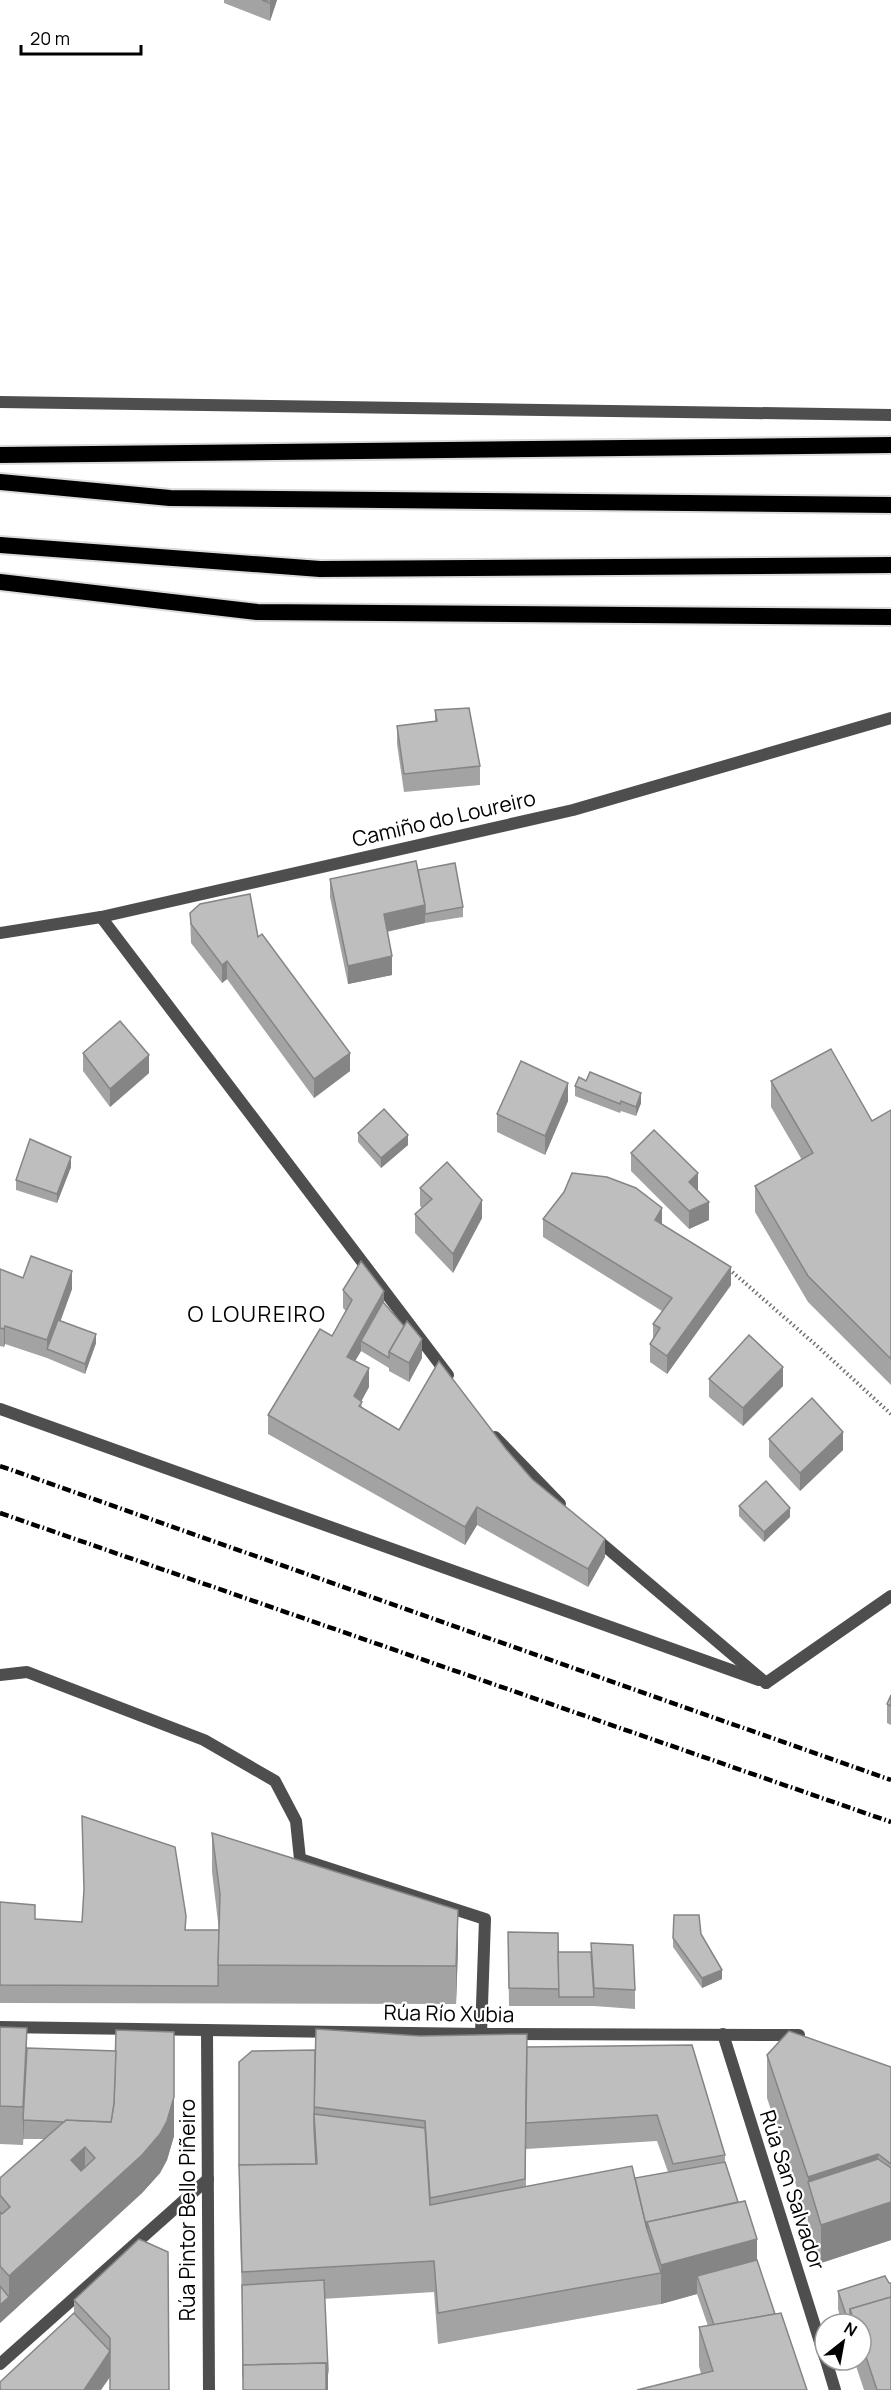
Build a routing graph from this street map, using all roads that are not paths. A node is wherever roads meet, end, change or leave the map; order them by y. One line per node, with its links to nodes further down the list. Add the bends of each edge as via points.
1 (0, 402): 2 (street)
2 (891, 415)
3 (891, 445): 4 (highway)
4 (0, 455)
5 (0, 482): 6 (highway, via 170,498)
6 (891, 505)
7 (0, 545): 8 (highway, via 320,569)
8 (891, 565)
9 (0, 582): 10 (highway, via 257,612)
10 (891, 617)
11 (891, 718): 12 (street, Camiño do Loureiro, via 573,810)
12 (101, 917): 13 (street, Camiño do Loureiro); 14 (street)
13 (0, 933)
14 (453, 1382)
15 (0, 1409): 19 (street)
16 (488, 1429): 19 (street, via 577,1521)
17 (891, 1596): 19 (street)
18 (0, 1675): 22 (street, via 27,1672 204,1740 275,1780 296,1821 300,1859 485,1919)
19 (765, 1683)
20 (0, 2027): 21 (street, Rúa Río Xubia)
21 (207, 2030): 22 (street, Rúa Río Xubia); 25 (street, Rúa Pintor Bello Piñeiro)
22 (481, 2034): 23 (street, Rúa Río Xubia)
23 (723, 2034): 24 (street, Rúa Río Xubia, via 797,2034); 26 (street, Rúa San Salvador)
24 (807, 2038)
25 (208, 2179): 27 (street); 29 (street, Rúa Pintor Bello Piñeiro)
26 (813, 2321)
27 (0, 2364)
28 (829, 2372): 30 (street, Rúa San Salvador)
29 (209, 2390)
30 (835, 2390)

